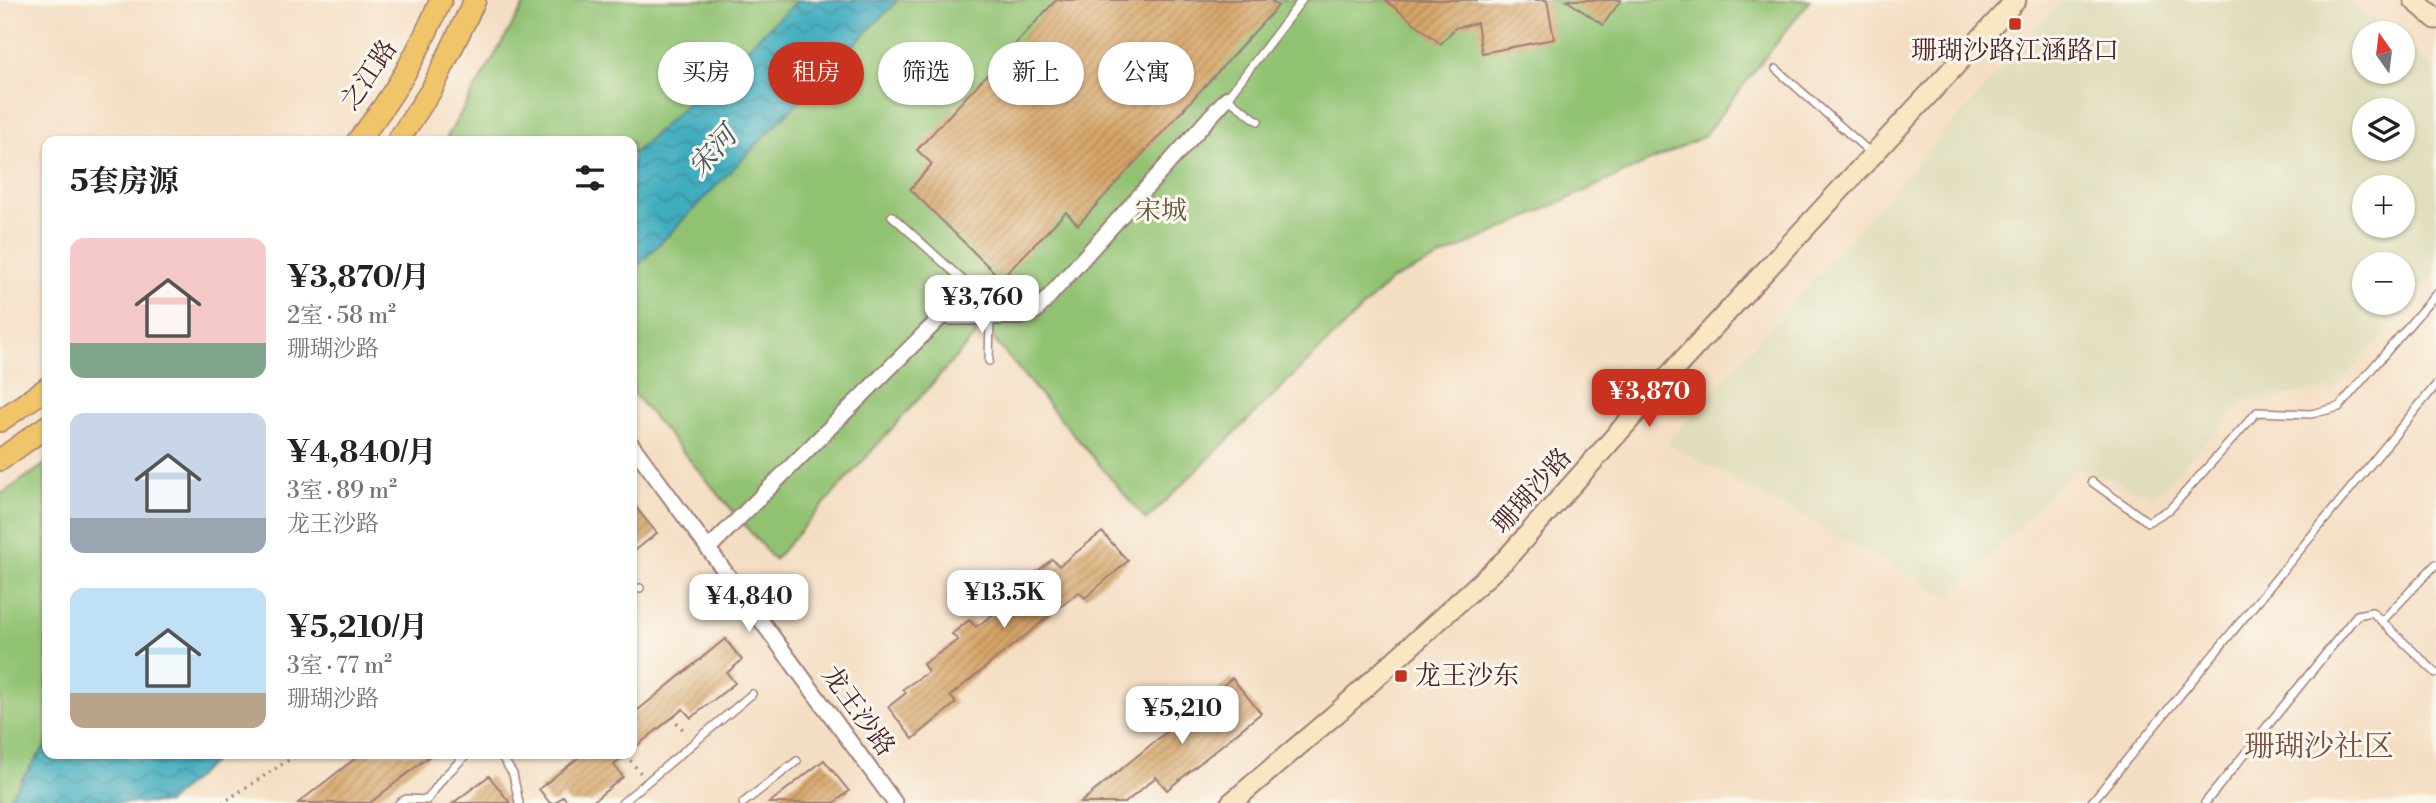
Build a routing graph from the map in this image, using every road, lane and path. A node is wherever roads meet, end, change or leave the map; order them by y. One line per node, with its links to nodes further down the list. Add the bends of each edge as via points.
1 (475, 0): 11 (main road, via 432,89)
2 (1302, 0): 8 (lane)
3 (2016, 0): 12 (street, 珊瑚沙路)
4 (2414, 0): 6 (street)
5 (438, 3): 10 (main road, 之江路, via 421,48)
6 (2436, 19)
7 (1776, 69): 12 (lane)
8 (1227, 98): 9 (lane); 15 (street, via 1036,311 1021,317)
9 (1258, 121)
10 (362, 136)
11 (401, 136)
12 (1873, 155): 45 (street, 珊瑚沙路, via 1506,559)
13 (892, 216): 15 (lane, via 976,293)
14 (2436, 293): 23 (lane, via 2339,407 2311,414 2257,412 2170,509 2148,523)
15 (990, 317): 16 (lane); 24 (street, via 941,317)
16 (989, 362)
17 (2436, 385): 46 (lane)
18 (42, 392): 19 (main road)
19 (0, 421)
20 (42, 430): 22 (main road)
21 (637, 452): 24 (street, 龙王沙路)
22 (0, 460)
23 (2092, 482)
24 (708, 549): 44 (street, 龙王沙路)
25 (2436, 564): 28 (lane)
26 (640, 588): 27 (lane)
27 (637, 589)
28 (2382, 621): 29 (lane); 47 (lane, via 2372,612 2357,615)
29 (2436, 673)
30 (752, 694): 32 (lane)
31 (672, 717): 32 (path)
32 (694, 743): 38 (lane)
33 (290, 759): 39 (path)
34 (462, 759): 40 (lane, via 427,800)
35 (503, 759): 41 (lane, via 513,774)
36 (629, 759): 38 (path)
37 (797, 761): 43 (lane)
38 (647, 782): 42 (lane)
39 (222, 803)
40 (399, 803)
41 (519, 803)
42 (622, 803)
43 (743, 803)
44 (895, 803)
45 (1231, 803)
46 (2091, 803)
47 (2205, 803)

